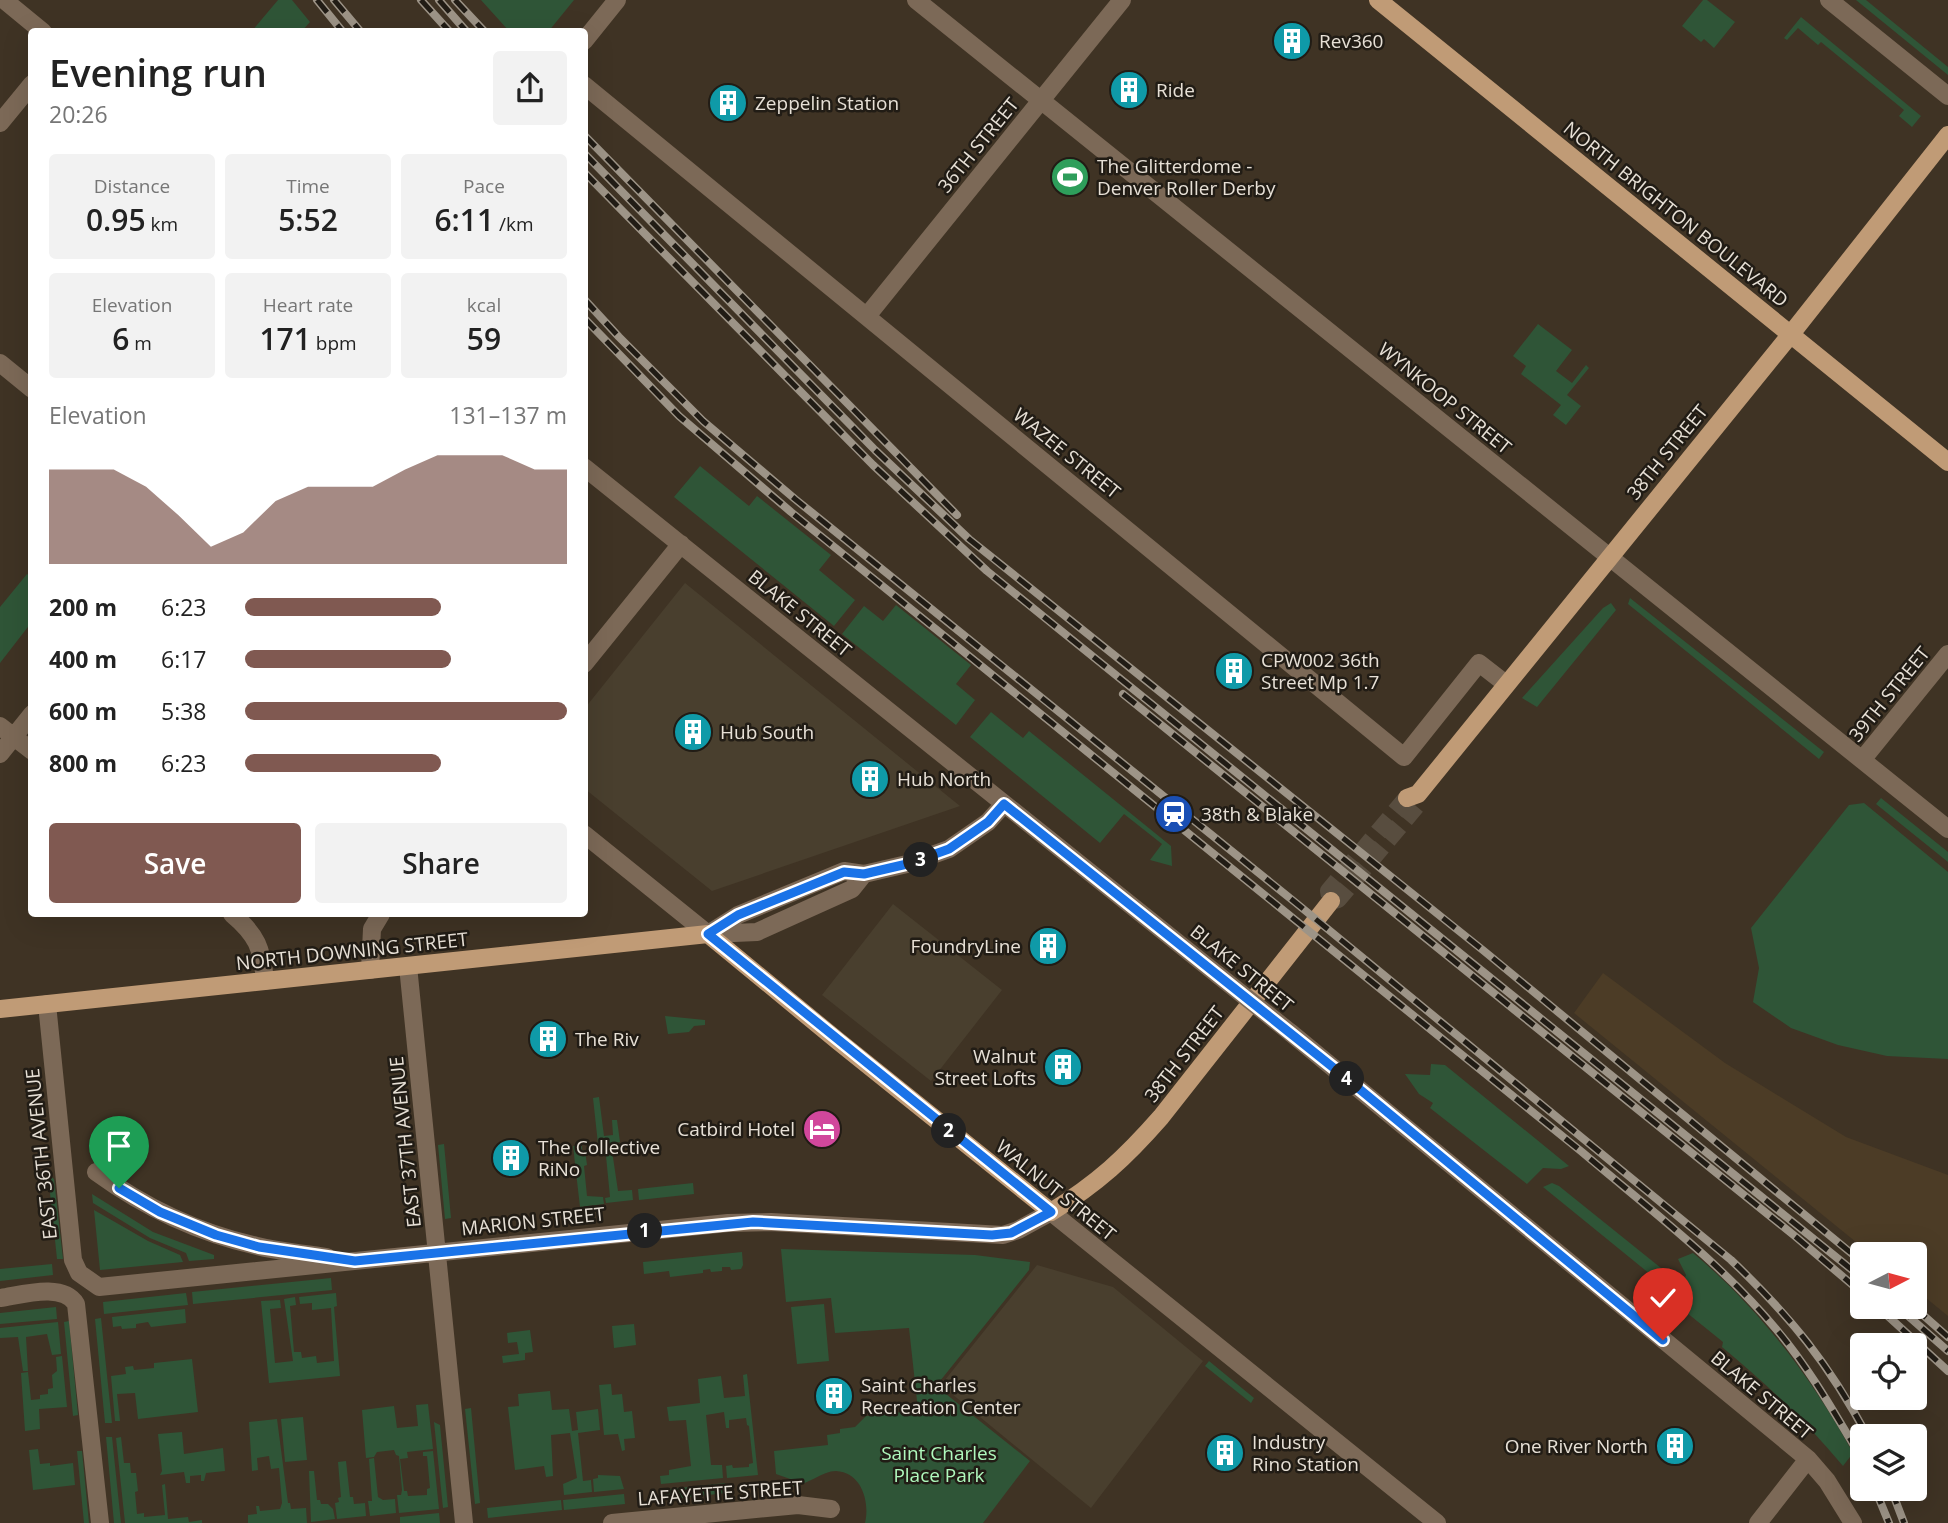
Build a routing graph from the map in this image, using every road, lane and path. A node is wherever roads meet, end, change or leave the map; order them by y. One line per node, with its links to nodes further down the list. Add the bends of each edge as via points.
1 (4, 0): 7 (street)
2 (617, 0): 8 (street)
3 (916, 0): 12 (street, WYNKOOP STREET)
4 (1122, 0): 12 (street, 36TH STREET)
5 (1378, 0): 16 (main road, NORTH BRIGHTON BOULEVARD)
6 (1829, 0): 11 (street)
7 (38, 28)
8 (588, 36)
9 (588, 88): 15 (street, WAZEE STREET)
10 (28, 89): 13 (street)
11 (1948, 96)
12 (1041, 100): 15 (street, 36TH STREET); 22 (street, WYNKOOP STREET)
13 (0, 123)
14 (1948, 135): 16 (main road, 38TH STREET)
15 (867, 316): 25 (street, WAZEE STREET, via 1404,757 1479,663)
16 (1791, 334): 19 (main road, NORTH BRIGHTON BOULEVARD); 22 (main road, 38TH STREET)
17 (0, 363): 18 (street)
18 (28, 386)
19 (1948, 462)
20 (588, 470): 21 (street, BLAKE STREET)
21 (681, 544): 24 (street); 32 (street, BLAKE STREET)
22 (1609, 557): 25 (main road, 38TH STREET); 30 (street, WYNKOOP STREET)
23 (1948, 654): 30 (street, 39TH STREET)
24 (588, 659)
25 (1506, 684): 31 (main road, 38TH STREET)
26 (28, 718): 27 (street)
27 (7, 731): 28 (street); 29 (street)
28 (28, 748)
29 (0, 754)
30 (1862, 760): 33 (street, WYNKOOP STREET)
31 (1414, 799)
32 (1004, 804): 38 (street, NORTH DOWNING STREET, via 988,822 949,849 864,874 844,872 738,915); 50 (street, BLAKE STREET, bridge)
33 (1948, 829)
34 (588, 837): 38 (street, WALNUT STREET)
35 (1331, 901): 45 (main road, 38TH STREET, via 1132,1150 1095,1184)
36 (235, 917): 41 (street, via 256,938)
37 (379, 917): 40 (street, via 372,929)
38 (708, 934): 39 (main road, NORTH DOWNING STREET); 45 (main road, WALNUT STREET)
39 (408, 966): 40 (main road, NORTH DOWNING STREET); 46 (street, EAST 37TH AVENUE)
40 (370, 970): 41 (main road, NORTH DOWNING STREET)
41 (265, 981): 42 (main road, NORTH DOWNING STREET)
42 (47, 1004): 43 (main road, NORTH DOWNING STREET); 48 (street, EAST 36TH AVENUE, via 73,1260 79,1273)
43 (0, 1009)
44 (96, 1172): 47 (street, via 160,1212 216,1235 259,1247)
45 (1051, 1212): 46 (street, MARION STREET, via 1003,1235 753,1222); 55 (street, WALNUT STREET)
46 (437, 1252): 47 (street, MARION STREET); 53 (street, EAST 37TH AVENUE)
47 (355, 1261): 48 (street, MARION STREET)
48 (99, 1287)
49 (0, 1298): 52 (street, via 57,1292 72,1297 78,1308)
50 (1808, 1459): 56 (street); 57 (street, BLAKE STREET)
51 (831, 1510): 54 (street, LAFAYETTE STREET, via 798,1505)
52 (100, 1523)
53 (464, 1523)
54 (612, 1523)
55 (1437, 1523)
56 (1758, 1523)
57 (1853, 1523)

